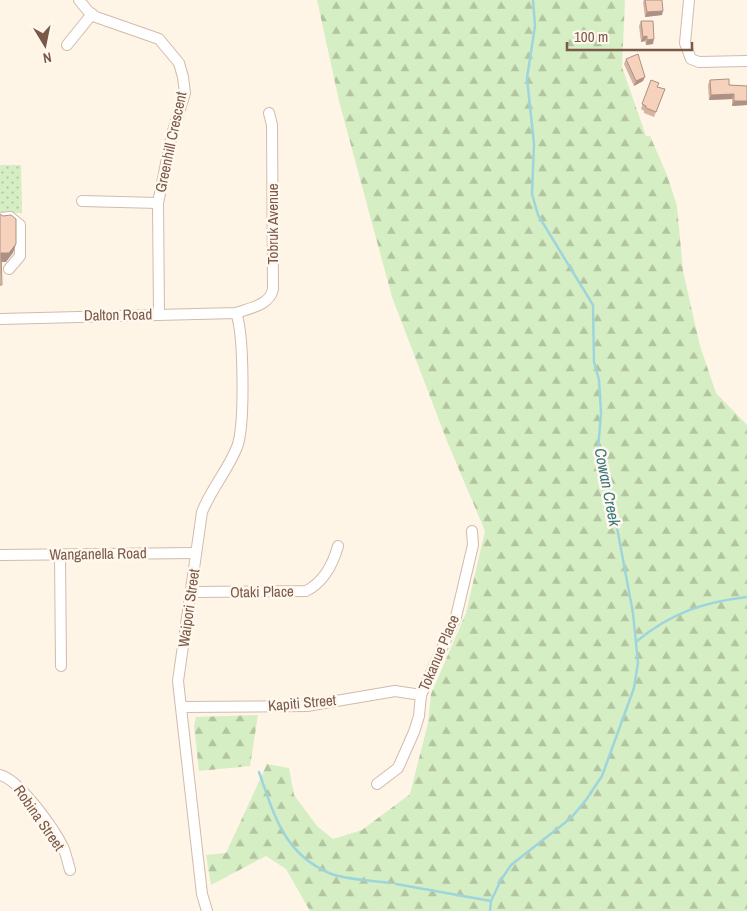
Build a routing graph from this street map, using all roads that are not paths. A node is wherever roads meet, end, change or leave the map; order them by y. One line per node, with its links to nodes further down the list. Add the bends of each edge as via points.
1 (79, 0): 3 (street, Greenhill Crescent)
2 (689, 0): 5 (street, via 686,43 691,59 699,62)
3 (92, 14): 4 (street); 8 (street, Greenhill Crescent, via 159,39 179,63 185,92 172,134)
4 (67, 45)
5 (747, 61)
6 (269, 113): 11 (street, Tobruk Avenue, via 272,125 272,297)
7 (82, 201): 8 (street)
8 (158, 203): 12 (street, Greenhill Crescent)
9 (0, 218): 10 (street, via 10,218 20,225 20,256)
10 (10, 269)
11 (236, 313): 12 (street, Dalton Road); 16 (street, Waipori Street, via 242,336 238,446 202,512)
12 (159, 314): 13 (street, Dalton Road)
13 (0, 319)
14 (472, 531): 21 (street, Tokanue Place, via 473,544 456,617)
15 (338, 546): 19 (street, Otaki Place, via 335,558 321,580 306,591)
16 (196, 553): 17 (street, Wanganella Road); 19 (street, Waipori Street)
17 (60, 554): 18 (street, Wanganella Road); 20 (street)
18 (0, 555)
19 (191, 592): 22 (street, Waipori Street, via 178,681)
20 (61, 666)
21 (421, 695): 22 (street, Kapiti Street, via 395,691 307,706); 24 (street, Tokanue Place, via 420,716 398,768)
22 (182, 708): 26 (street, Waipori Street, via 202,894)
23 (0, 775): 25 (street, Robina Street, via 15,782 25,792 63,847)
24 (377, 784)
25 (70, 870)
26 (207, 911)

